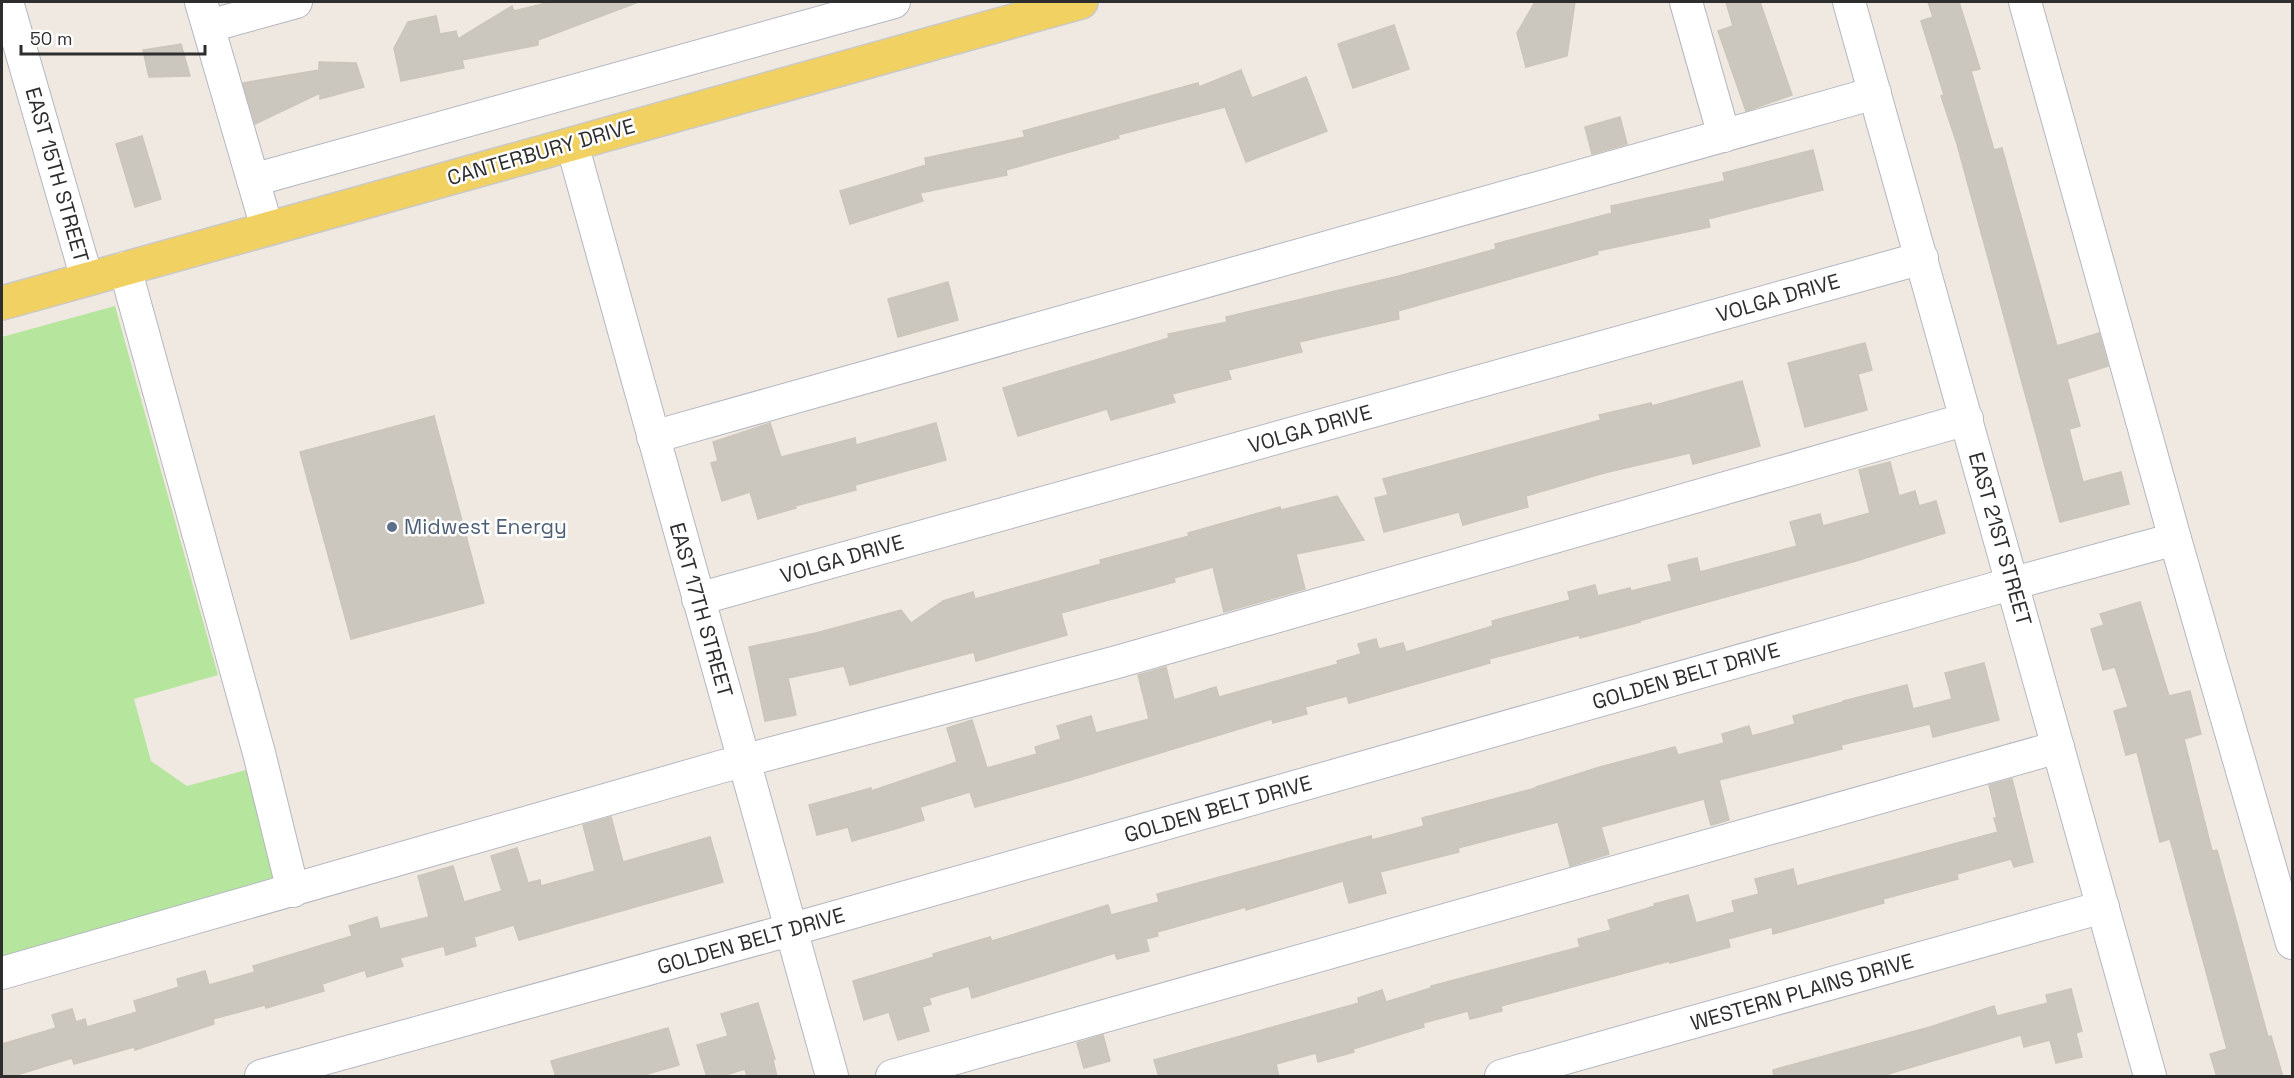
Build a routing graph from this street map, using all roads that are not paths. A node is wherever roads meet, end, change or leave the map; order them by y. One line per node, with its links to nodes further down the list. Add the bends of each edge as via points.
1 (7, 2): 16 (street, EAST 15TH STREET)
2 (296, 2): 8 (street)
3 (894, 2): 12 (street)
4 (1081, 2): 11 (main road, CANTERBURY DRIVE)
5 (1686, 2): 10 (street)
6 (1850, 2): 9 (street, EAST 21ST STREET)
7 (2025, 2): 20 (street)
8 (205, 14): 12 (street)
9 (1875, 93): 10 (street); 14 (street, EAST 21ST STREET)
10 (1724, 136): 19 (street)
11 (572, 144): 13 (main road, CANTERBURY DRIVE); 19 (street, EAST 17TH STREET)
12 (253, 180): 13 (street)
13 (267, 228): 15 (main road, CANTERBURY DRIVE)
14 (1922, 258): 18 (street, EAST 21ST STREET); 22 (street, VOLGA DRIVE)
15 (124, 268): 16 (main road, CANTERBURY DRIVE); 25 (street, via 259,753)
16 (87, 279): 17 (main road, CANTERBURY DRIVE)
17 (2, 303)
18 (1967, 420): 21 (street, EAST 21ST STREET); 24 (street, via 1117,662)
19 (653, 437): 22 (street, EAST 17TH STREET)
20 (2175, 539): 21 (street, GOLDEN BELT DRIVE); 28 (street)
21 (2012, 583): 23 (street, EAST 21ST STREET); 27 (street, GOLDEN BELT DRIVE)
22 (698, 599): 24 (street, EAST 17TH STREET)
23 (2058, 747): 26 (street, EAST 21ST STREET); 32 (street)
24 (744, 760): 25 (street); 27 (street, EAST 17TH STREET)
25 (293, 891): 29 (street)
26 (2103, 907): 33 (street, WESTERN PLAINS DRIVE); 34 (street, EAST 21ST STREET)
27 (791, 930): 30 (street, GOLDEN BELT DRIVE); 31 (street, EAST 17TH STREET)
28 (2292, 943)
29 (2, 973)
30 (261, 1077)
31 (832, 1077)
32 (892, 1077)
33 (1501, 1077)
34 (2150, 1077)

